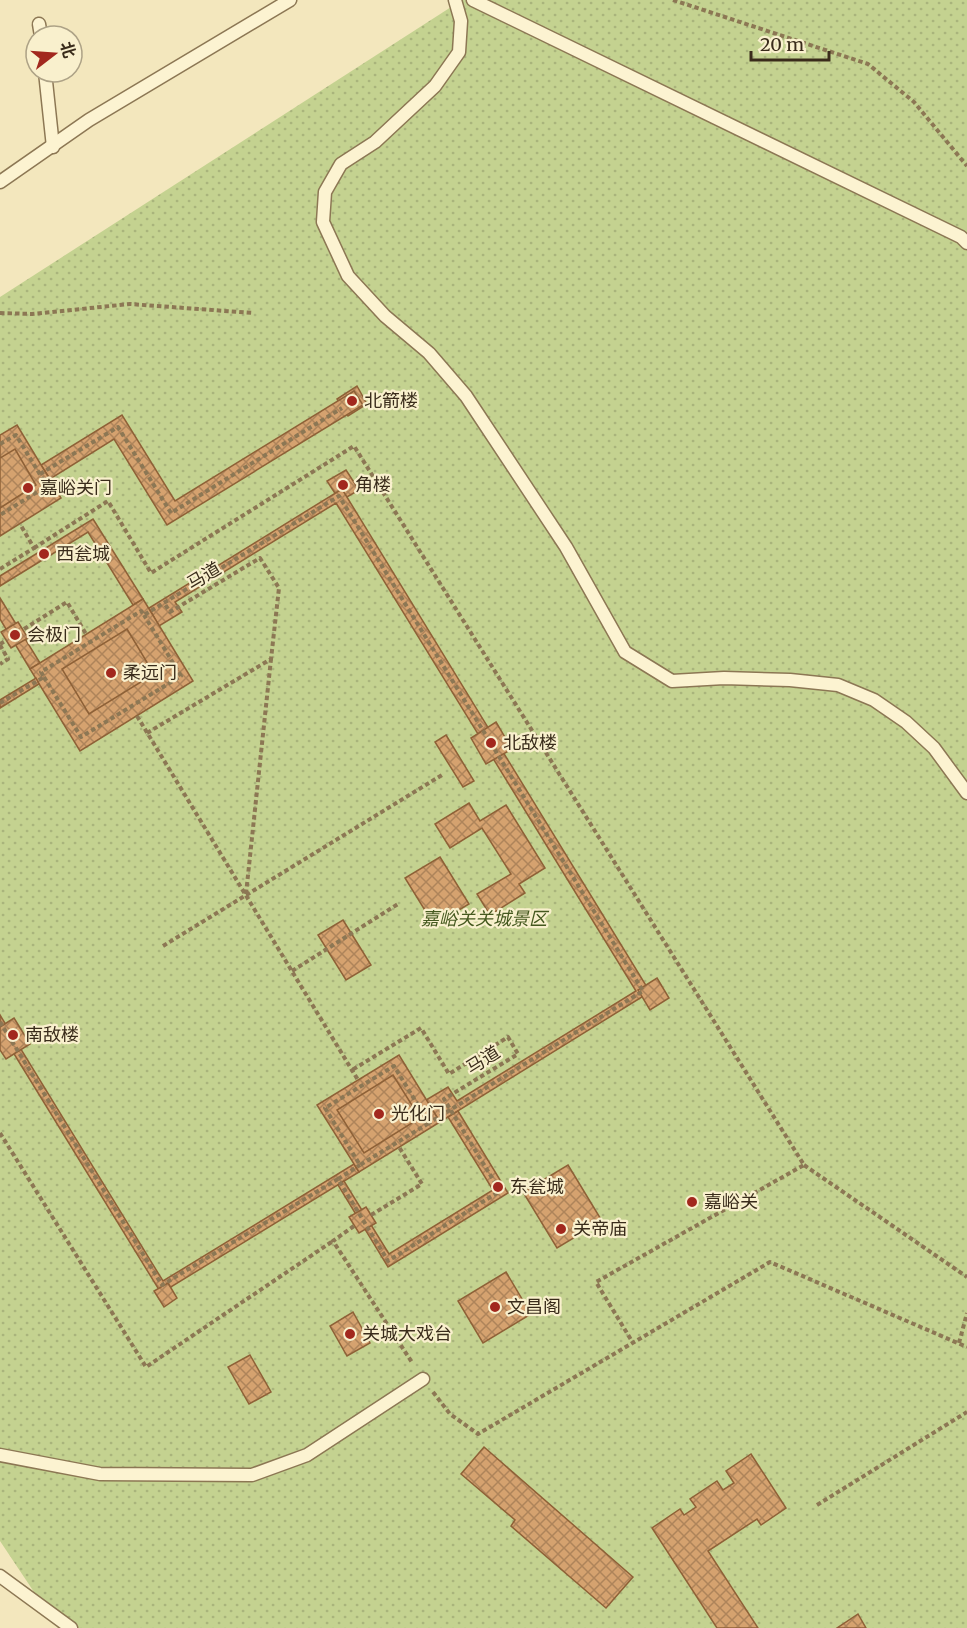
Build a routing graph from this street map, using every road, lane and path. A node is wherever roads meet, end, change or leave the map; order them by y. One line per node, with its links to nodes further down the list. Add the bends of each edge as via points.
1 (290, 0): 6 (lane, via 89,120)
2 (455, 0): 32 (lane, via 461,21 459,52 435,86 375,142 341,164 325,192 323,222 348,276 429,353 466,396 566,547 625,652 672,681 724,678 838,685 874,700 906,722 934,748)
3 (473, 0): 9 (lane)
4 (673, 0): 7 (path, via 868,64 914,102)
5 (46, 84): 6 (lane)
6 (53, 147): 8 (lane)
7 (967, 166)
8 (0, 182)
9 (967, 243)
10 (0, 313): 11 (path, via 32,314 130,304)
11 (254, 313)
12 (342, 408): 14 (path, via 171,513 118,427)
13 (0, 444): 14 (path, via 16,435)
14 (40, 474): 15 (path, via 48,486)
15 (0, 515)
16 (20, 524): 17 (path)
17 (34, 548): 18 (path); 44 (path, via 108,501 151,573 354,446)
18 (0, 569)
19 (164, 603): 20 (path); 25 (path, 马道, via 170,612 260,558 279,588); 40 (path, via 339,496 643,991)
20 (144, 615): 27 (path, via 141,611 41,672); 27 (path, via 181,676 111,719 81,737)
21 (24, 629): 22 (path, via 67,602)
22 (86, 634)
23 (7, 640): 24 (path)
24 (0, 644): 26 (path, via 8,659)
25 (271, 659): 30 (path); 33 (path)
26 (0, 664)
27 (44, 676): 28 (path)
28 (0, 704)
29 (137, 716): 30 (path)
30 (147, 733): 33 (path)
31 (442, 775): 33 (path)
32 (967, 793)
33 (246, 896): 35 (path); 36 (path)
34 (398, 904): 36 (path)
35 (163, 946)
36 (292, 971): 38 (path)
37 (0, 1022): 46 (path, via 162,1285)
38 (352, 1070): 39 (path); 40 (path, 马道, via 420,1028 449,1074 508,1037 518,1054 444,1099)
39 (358, 1080)
40 (450, 1110): 41 (path); 46 (path, via 500,1191 388,1261)
41 (429, 1123): 45 (path); 45 (path, via 394,1066 325,1108)
42 (0, 1133): 49 (path, via 146,1367)
43 (399, 1147): 47 (path, via 422,1184)
44 (804, 1165): 50 (path); 52 (path, via 596,1282)
45 (360, 1166): 46 (path)
46 (338, 1179)
47 (371, 1215)
48 (354, 1226): 49 (path)
49 (333, 1241): 55 (path)
50 (967, 1277)
51 (967, 1313): 53 (path)
52 (633, 1343): 53 (path, via 770,1262); 55 (path, via 478,1434 450,1414)
53 (959, 1344): 54 (path)
54 (967, 1347)
55 (423, 1379): 57 (lane, via 307,1455 252,1475 100,1474)
56 (967, 1412): 58 (path)
57 (0, 1455)
58 (817, 1505)
59 (0, 1576): 60 (lane)
60 (72, 1628)

